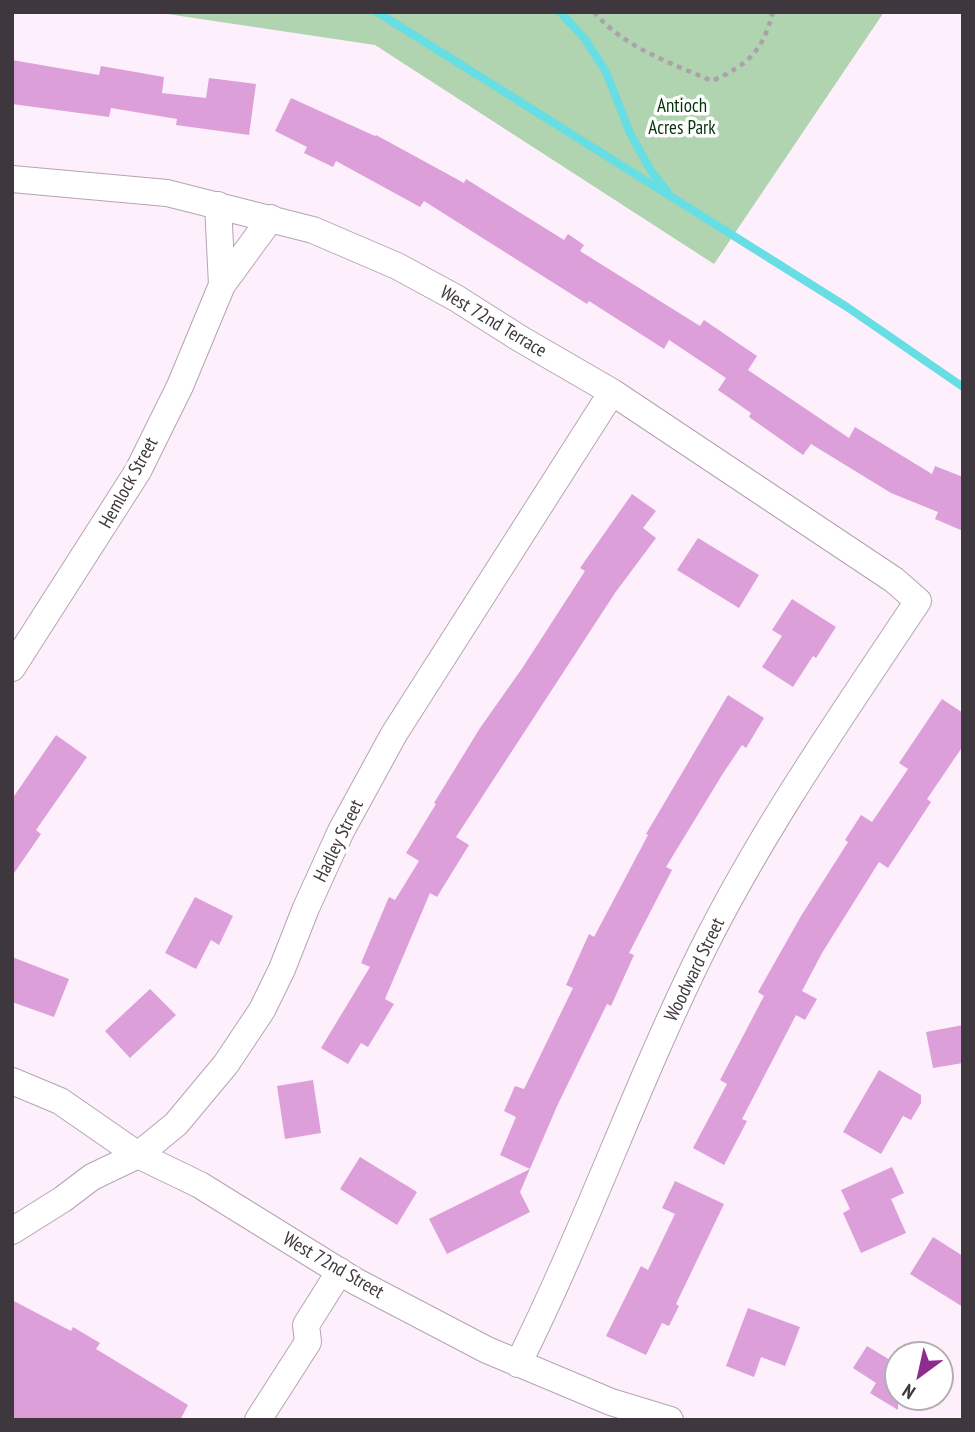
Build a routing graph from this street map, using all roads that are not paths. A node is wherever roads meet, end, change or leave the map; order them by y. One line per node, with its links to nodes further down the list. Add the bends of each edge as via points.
1 (12, 179): 2 (street, West 72nd Terrace, via 167,193)
2 (218, 205): 3 (street, West 72nd Terrace); 4 (street, Hemlock Street)
3 (271, 218): 4 (street, Hemlock Street); 5 (street, West 72nd Terrace, via 313,230 397,266)
4 (222, 285): 7 (street, Hemlock Street, via 138,471)
5 (612, 392): 6 (street, West 72nd Terrace, via 894,580); 9 (street, Hadley Street, via 394,734 341,831 262,1010 226,1064 176,1124)
6 (918, 601): 12 (street, Woodward Street, via 732,893 682,994)
7 (12, 668)
8 (12, 1081): 9 (street, West 72nd Street, via 60,1101)
9 (138, 1155): 10 (street, Hadley Street, via 92,1177); 11 (street, West 72nd Street, via 200,1185)
10 (12, 1231)
11 (340, 1271): 12 (street, West 72nd Street); 13 (street, via 306,1325 308,1342)
12 (519, 1364): 14 (street, West 72nd Street, via 611,1402)
13 (258, 1420)
14 (670, 1420)

